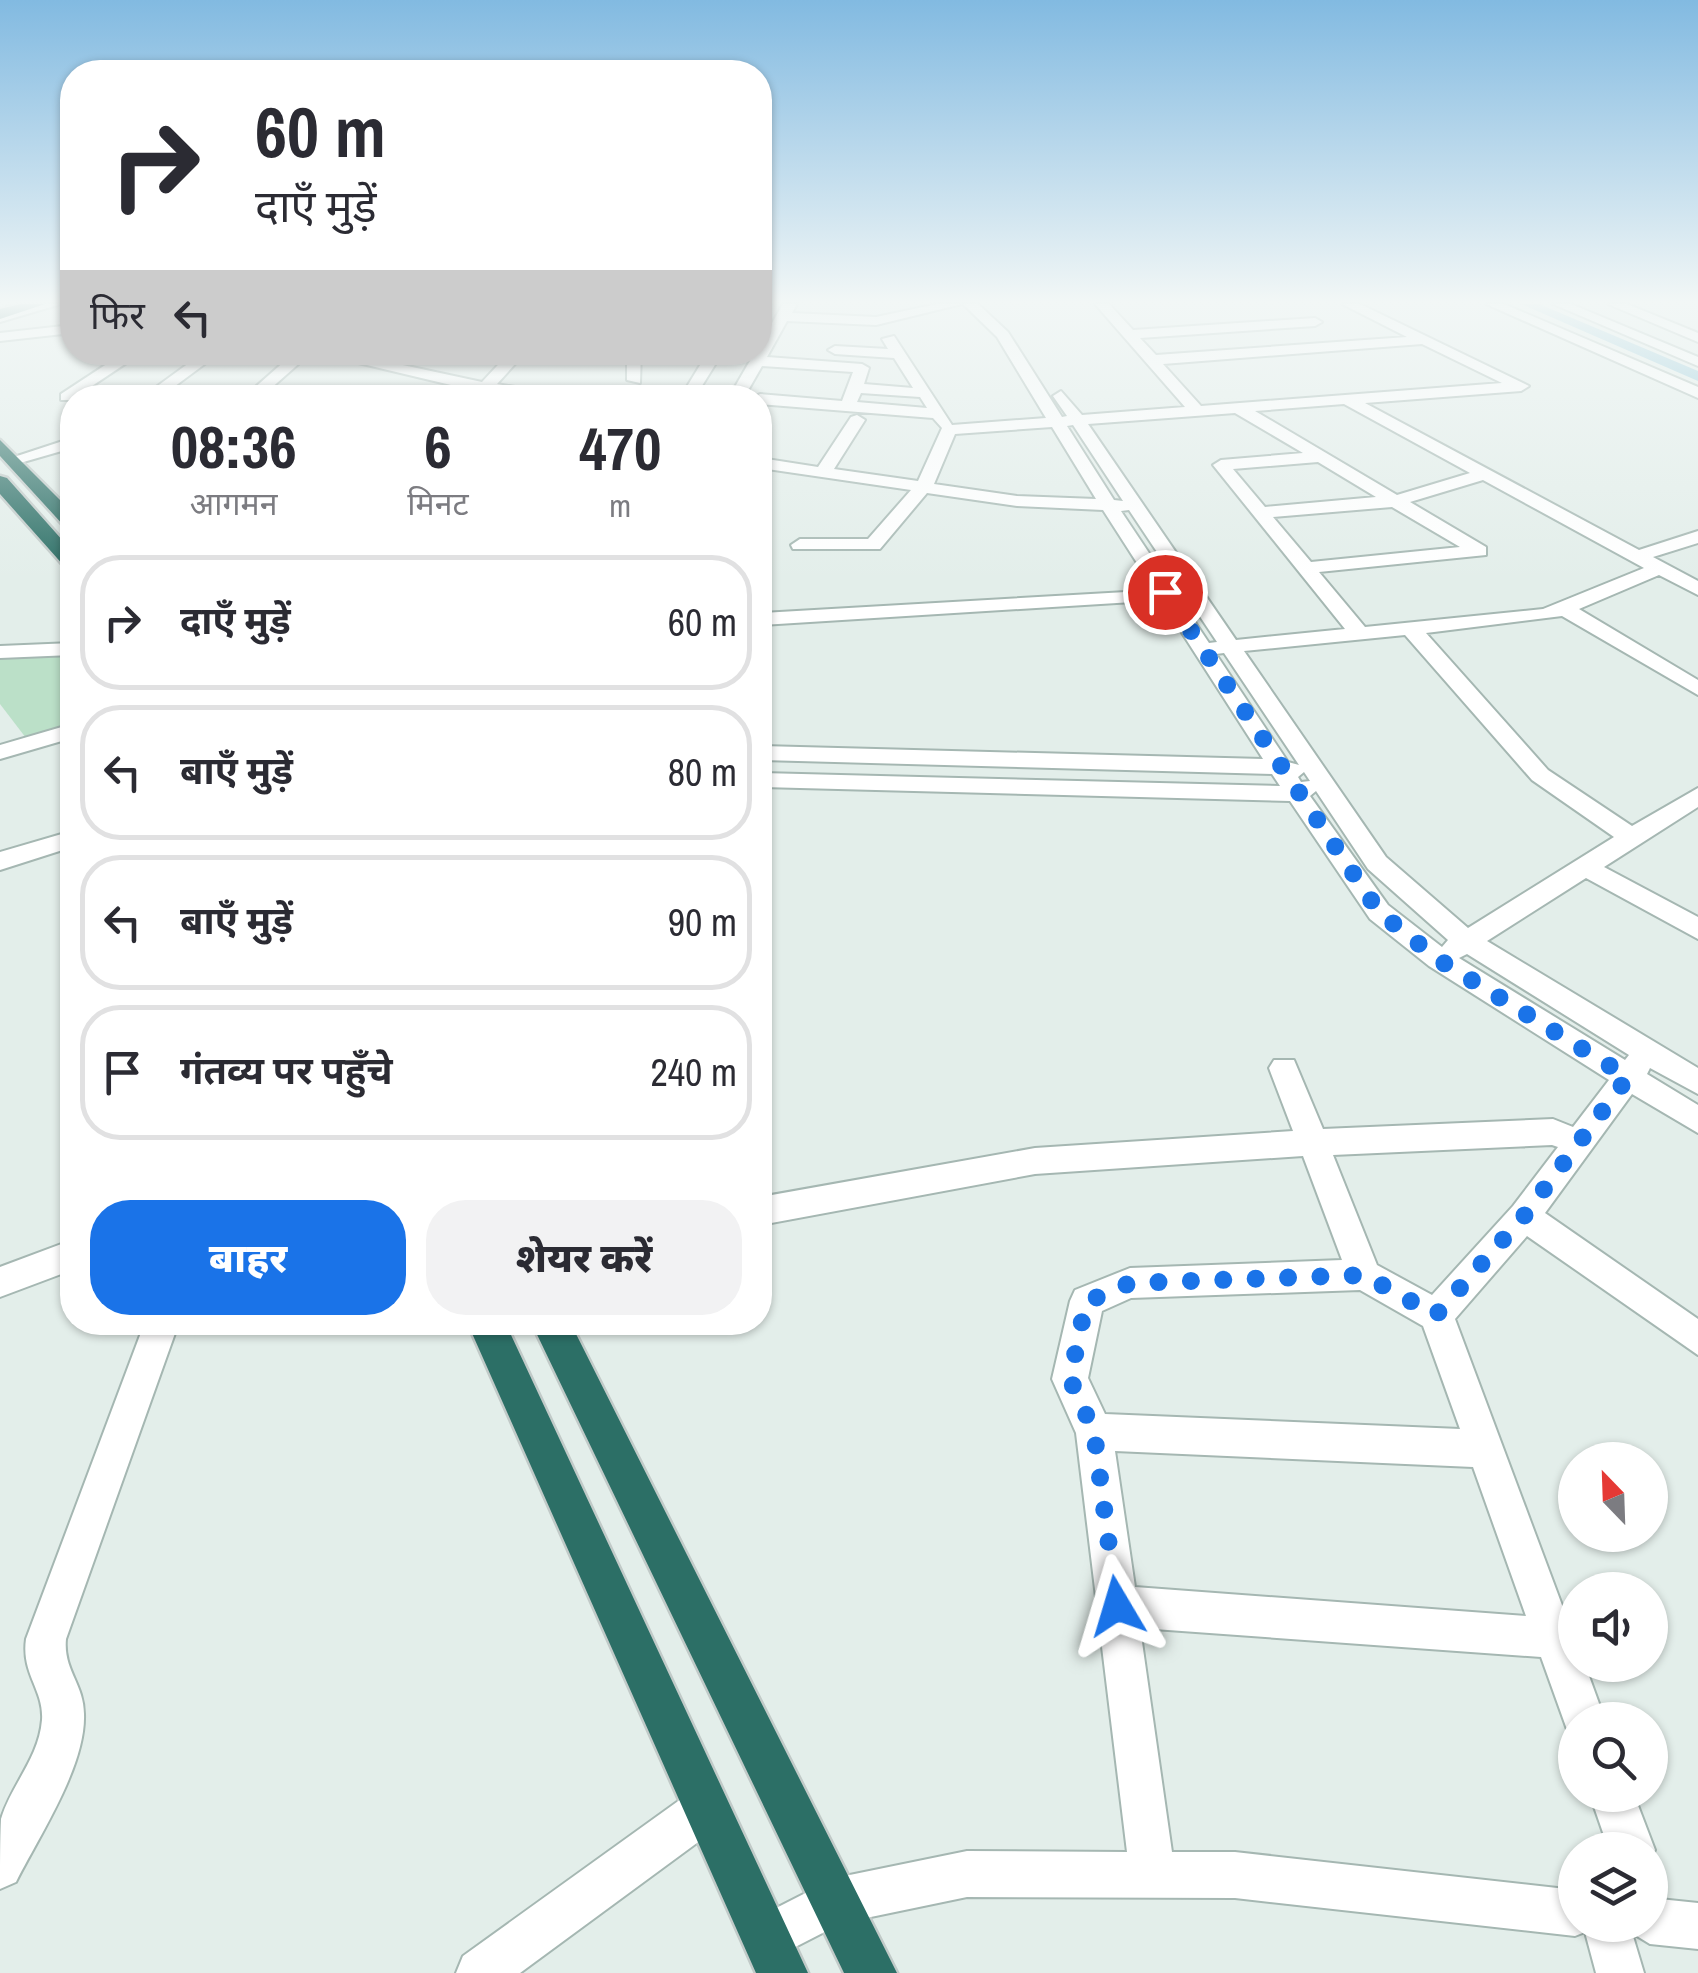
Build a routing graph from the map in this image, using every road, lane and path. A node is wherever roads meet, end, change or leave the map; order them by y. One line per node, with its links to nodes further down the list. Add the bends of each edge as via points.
1 (785, 396): 11 (street)
2 (854, 396): 11 (street)
3 (926, 396): 12 (street)
4 (1048, 396): 13 (street)
5 (1054, 396): 13 (street)
6 (1185, 396): 10 (street)
7 (1397, 396): 8 (street)
8 (1348, 400): 9 (street); 19 (street)
9 (1240, 408): 10 (street); 16 (street)
10 (1198, 412): 13 (street)
11 (852, 413): 12 (street); 18 (street)
12 (944, 422): 13 (street); 21 (street)
13 (1067, 422): 23 (street); 24 (street)
14 (60, 445): 15 (street)
15 (7, 452): 25 (highway)
16 (1322, 457): 22 (street); 26 (street, via 1222,465)
17 (772, 465): 18 (street)
18 (824, 472): 21 (street)
19 (1485, 474): 22 (street); 30 (street)
20 (0, 482): 29 (highway)
21 (925, 485): 24 (street, via 1017,502); 28 (street, via 874,545)
22 (1395, 501): 26 (street); 31 (street, via 1479,551)
23 (1134, 505): 24 (street); 39 (street)
24 (1109, 506): 40 (street)
25 (60, 510)
26 (1260, 513): 31 (street)
27 (1698, 537): 30 (street)
28 (800, 545)
29 (60, 550)
30 (1638, 556): 32 (street)
31 (1306, 568): 38 (street)
32 (1660, 568): 33 (street); 35 (street)
33 (1698, 589)
34 (1126, 598): 36 (street)
35 (1563, 608): 37 (street); 43 (street)
36 (772, 618)
37 (1410, 628): 38 (street); 55 (street, via 1540,774)
38 (1359, 633): 39 (street)
39 (1230, 646): 40 (street); 51 (street)
40 (1202, 649): 49 (street)
41 (60, 650): 42 (street)
42 (0, 652)
43 (1698, 689)
44 (0, 722): 48 (street)
45 (60, 737): 48 (street)
46 (60, 752): 48 (street)
47 (772, 753): 49 (street)
48 (14, 754): 50 (street)
49 (1279, 767): 51 (street); 53 (street)
50 (0, 771)
51 (1320, 779): 53 (street); 60 (street, via 1377,863 1415,903)
52 (772, 780): 53 (street)
53 (1297, 794): 61 (street, via 1379,912)
54 (1698, 796): 55 (street)
55 (1631, 837): 58 (street)
56 (60, 847): 57 (street)
57 (0, 861)
58 (1583, 866): 59 (street); 60 (street)
59 (1698, 929)
60 (1467, 941): 61 (street); 62 (street)
61 (1439, 960): 62 (street)
62 (1638, 1064): 64 (street); 65 (street); 67 (street)
63 (1284, 1068): 66 (street)
64 (1698, 1082)
65 (1698, 1120)
66 (1313, 1142): 67 (street, via 1554,1132); 68 (street, via 1034,1161); 71 (street)
67 (1579, 1142): 69 (street)
68 (772, 1209)
69 (1524, 1216): 73 (street); 77 (street)
70 (60, 1259): 72 (street)
71 (1364, 1275): 73 (street); 78 (street, via 1130,1283 1086,1302 1070,1379)
72 (0, 1282)
73 (1436, 1315): 79 (street)
74 (157, 1335): 84 (street, via 46,1639 42,1663 63,1704 60,1730)
75 (492, 1335): 83 (highway)
76 (556, 1335): 86 (highway)
77 (1698, 1339)
78 (1094, 1432): 79 (street); 80 (street)
79 (1485, 1450): 81 (street)
80 (1117, 1606): 81 (street); 85 (street)
81 (1554, 1638): 82 (street)
82 (1577, 1702)
83 (704, 1810): 89 (highway); 90 (street)
84 (0, 1866)
85 (1153, 1875): 86 (street, via 967,1874); 87 (street, via 1235,1875)
86 (835, 1901): 89 (street); 91 (highway)
87 (1558, 1911)
88 (1611, 1942): 92 (street)
89 (774, 1956)
90 (480, 1973)
91 (870, 1973)
92 (1620, 1973)

